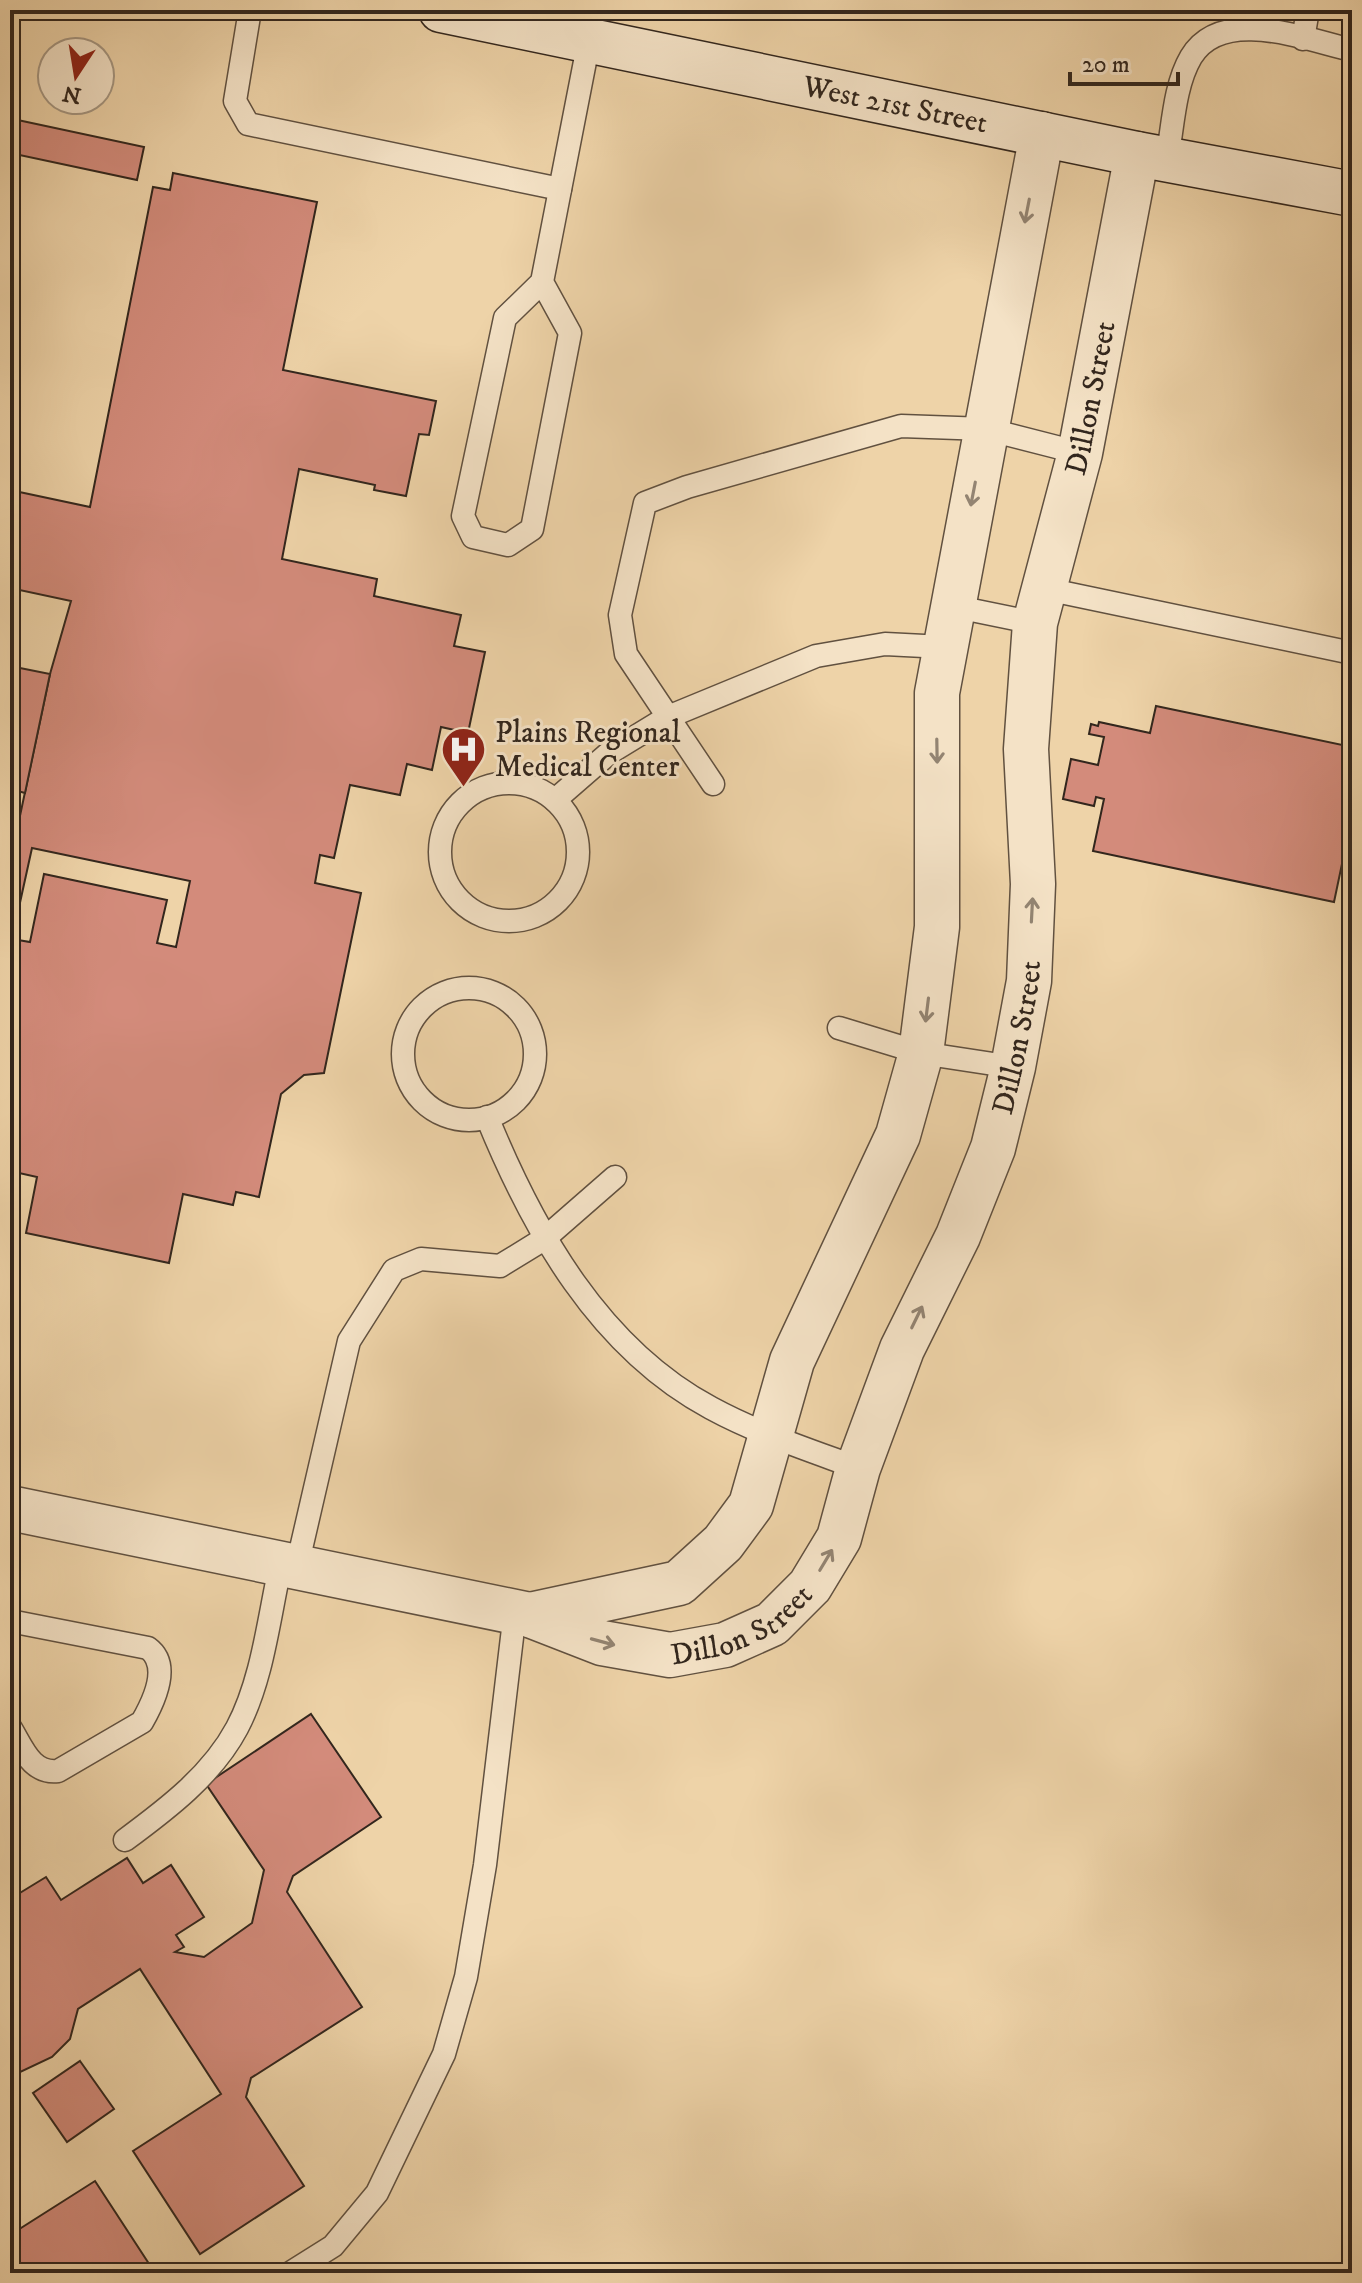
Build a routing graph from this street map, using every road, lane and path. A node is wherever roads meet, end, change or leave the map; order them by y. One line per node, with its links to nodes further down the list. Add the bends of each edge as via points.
1 (250, 10): 9 (lane, via 235,101 248,124)
2 (441, 10): 5 (street, West 21st Street)
3 (1308, 10): 4 (lane)
4 (1303, 39): 6 (lane); 8 (lane, via 1251,26 1220,34 1192,55)
5 (589, 41): 7 (street, West 21st Street); 9 (lane)
6 (1352, 50)
7 (1042, 134): 8 (street, West 21st Street); 12 (street, Dillon Street, one-way to 12)
8 (1152, 157): 10 (street, West 21st Street); 13 (street, Dillon Street)
9 (560, 189): 11 (lane)
10 (1352, 194)
11 (542, 282): 11 (lane, via 505,318 463,516 473,537 508,545 532,529 570,333)
12 (986, 429): 13 (lane); 15 (street, Dillon Street, one-way to 15); 17 (lane, via 901,426 645,503 620,615 626,654)
13 (1080, 453): 14 (street, Dillon Street)
14 (1041, 606): 15 (lane); 16 (lane); 22 (street, Dillon Street, one-way to 14, via 1029,981 1033,884 1026,749)
15 (948, 626): 17 (lane, via 816,656); 21 (street, Dillon Street, one-way to 21, via 937,693 937,927)
16 (1352, 653)
17 (668, 717): 18 (lane); 19 (lane, via 609,753)
18 (713, 784)
19 (555, 800): 19 (lane, via 578,840 578,863 556,904 513,922 469,909 452,892 443,872 444,828 455,809 471,794 514,783)
20 (839, 1028): 21 (lane)
21 (921, 1053): 22 (lane); 26 (street, Dillon Street, via 898,1135 792,1361)
22 (1013, 1067): 27 (street, Dillon Street, one-way to 22, via 902,1349 987,1163)
23 (487, 1117): 23 (lane, via 510,1106 527,1086 535,1062 533,1036 521,1012 502,996 477,988 451,990 428,1001 411,1021 402,1045 405,1071 416,1094 436,1111 461,1120); 25 (lane)
24 (615, 1177): 25 (lane)
25 (544, 1239): 26 (lane, via 606,1322 657,1369 709,1407); 29 (lane, via 500,1266 421,1259 394,1270 349,1341)
26 (772, 1435): 27 (lane); 30 (street, Dillon Street, via 751,1505 723,1543 679,1583)
27 (858, 1468): 30 (street, Dillon Street, one-way to 27, via 602,1643 670,1655 725,1645 772,1624 810,1586 839,1538)
28 (10, 1508): 29 (street, Dillon Street)
29 (289, 1564): 30 (street, Dillon Street); 33 (lane, via 236,1730 182,1798)
30 (523, 1613): 34 (lane, via 466,1977 444,2054 377,2193 333,2246)
31 (10, 1621): 32 (lane, via 148,1648 161,1666 142,1722 58,1771 36,1768)
32 (10, 1727)
33 (125, 1840)
34 (290, 2273)

